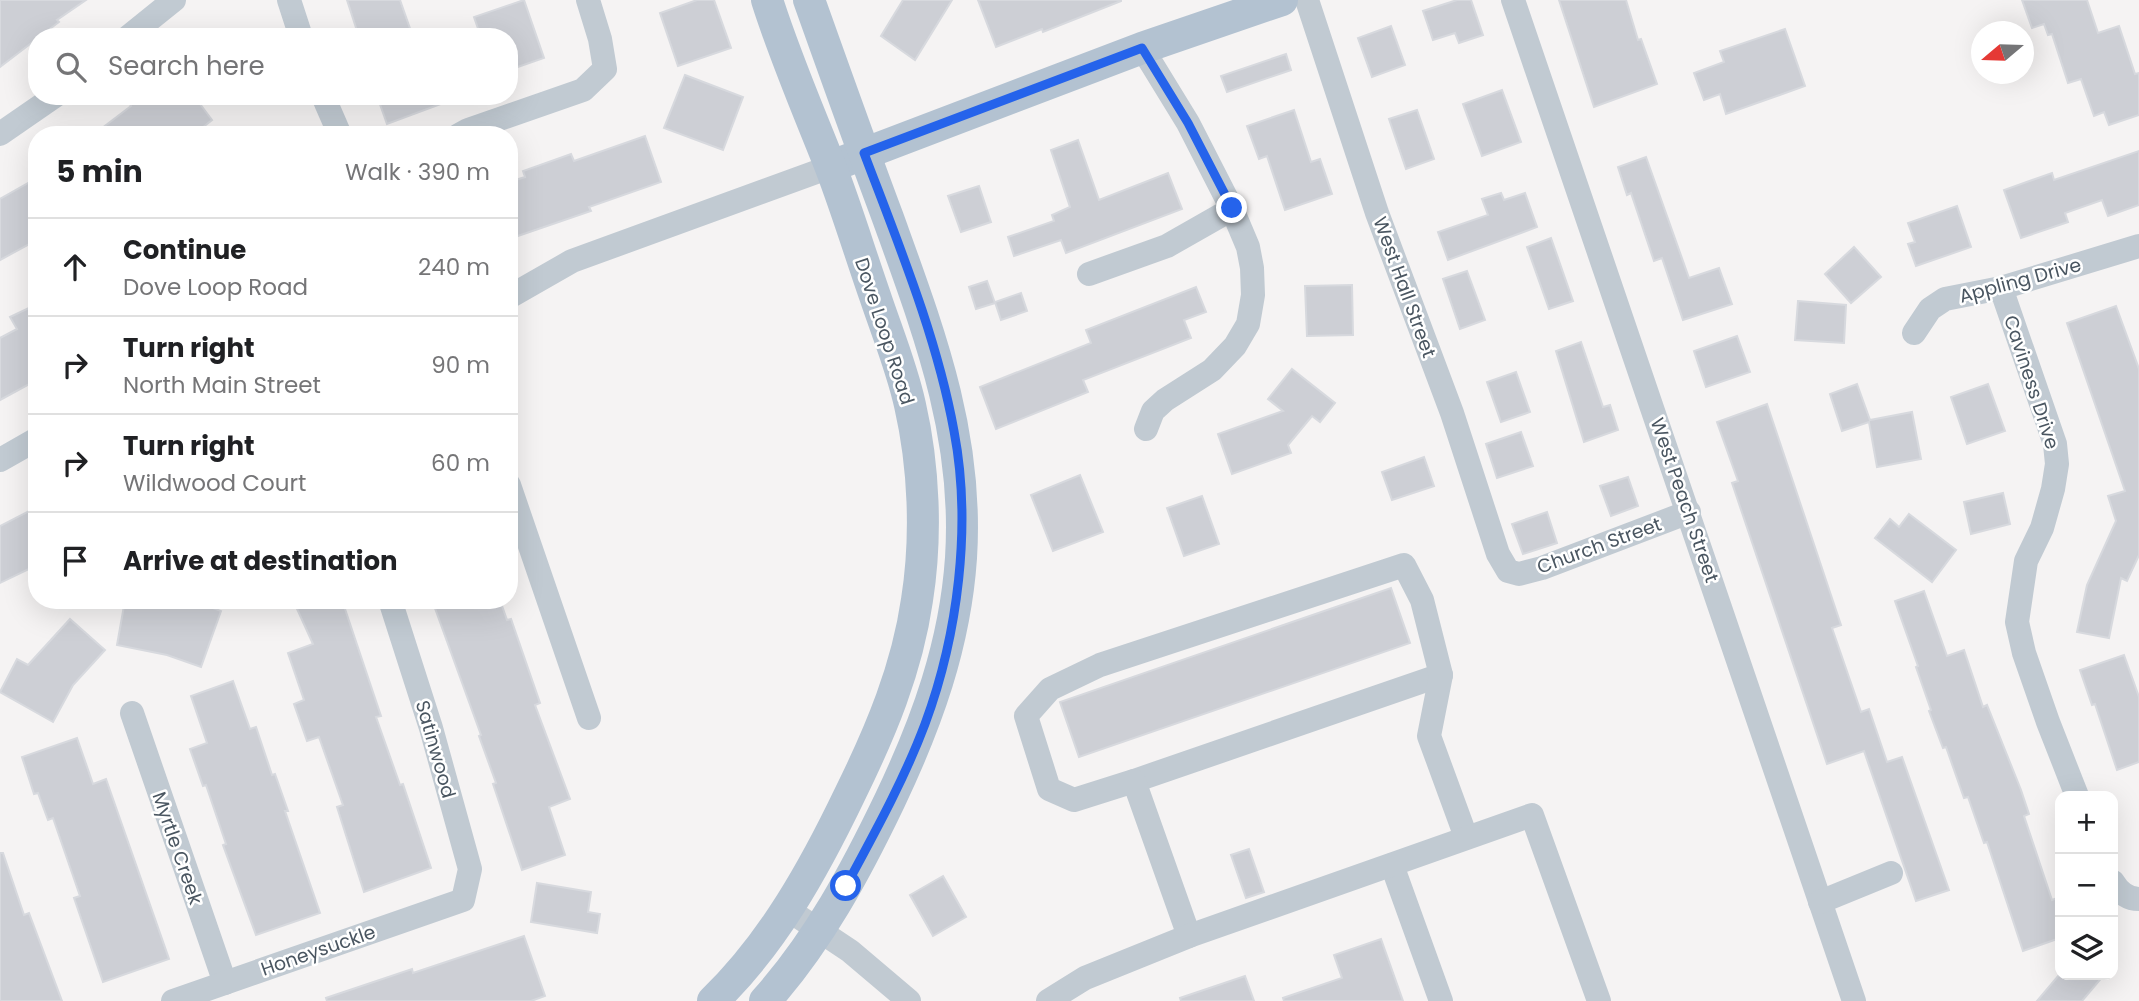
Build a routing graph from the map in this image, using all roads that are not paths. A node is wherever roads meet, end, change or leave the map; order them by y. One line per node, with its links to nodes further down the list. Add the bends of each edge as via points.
1 (174, 0): 9 (street)
2 (289, 0): 10 (street)
3 (588, 0): 15 (street, via 606,69 583,90)
4 (767, 0): 18 (main road, Dove Loop Road)
5 (809, 0): 17 (main road, Dove Loop Road)
6 (1282, 0): 11 (main road)
7 (1307, 0): 30 (street, West Hall Street, via 1377,213 1452,413 1498,554)
8 (1513, 0): 29 (street, West Peach Street)
9 (139, 28)
10 (298, 28)
11 (1142, 48): 17 (main road); 19 (street)
12 (42, 105): 16 (street)
13 (327, 105): 14 (street)
14 (336, 126)
15 (480, 126)
16 (0, 134)
17 (864, 153): 18 (main road); 45 (main road, Dove Loop Road, via 947,394 959,476 961,559 946,650 924,725 865,850)
18 (830, 167): 23 (street, via 572,261); 44 (main road, Dove Loop Road, via 910,406 920,480 922,556 909,641 888,711 832,832)
19 (1232, 208): 21 (street, via 1167,246); 25 (street, via 1252,268 1248,324 1212,370 1153,411)
20 (2139, 246): 22 (street, Appling Drive)
21 (1089, 274)
22 (2001, 288): 24 (street, Appling Drive, via 1945,299 1930,309); 36 (street, Caviness Drive, via 2055,444 2057,464 2042,527 2026,561 2017,622)
23 (518, 292)
24 (1914, 333)
25 (1146, 429)
26 (28, 444): 27 (street)
27 (0, 460)
28 (518, 511): 34 (street)
29 (1689, 512): 30 (street, Church Street, via 1542,568 1519,574); 43 (street, West Peach Street)
30 (1508, 571)
31 (393, 609): 42 (street, Satinwood, via 470,869)
32 (1441, 675): 35 (street); 35 (street, via 1422,600 1404,565 1100,665 1050,689 1026,716 1049,789 1074,800); 37 (street, via 1429,736)
33 (132, 713): 47 (street, Myrtle Creek)
34 (589, 718)
35 (1134, 781): 46 (street)
36 (2075, 791)
37 (1466, 837): 38 (street); 54 (street, via 1532,815)
38 (1392, 865): 46 (street); 53 (street)
39 (1891, 873): 43 (street)
40 (2118, 890): 41 (street)
41 (2139, 899)
42 (463, 900): 47 (street, Honeysuckle)
43 (1821, 902): 55 (street, West Peach Street)
44 (787, 909): 45 (street); 50 (main road, Dove Loop Road, via 753,957)
45 (818, 930): 51 (main road, Dove Loop Road); 52 (street)
46 (1189, 936): 48 (street, via 1085,978)
47 (225, 983): 49 (street, Honeysuckle)
48 (1057, 998)
49 (173, 1001)
50 (713, 1001)
51 (765, 1001)
52 (909, 1001)
53 (1441, 1001)
54 (1599, 1001)
55 (1854, 1001)

